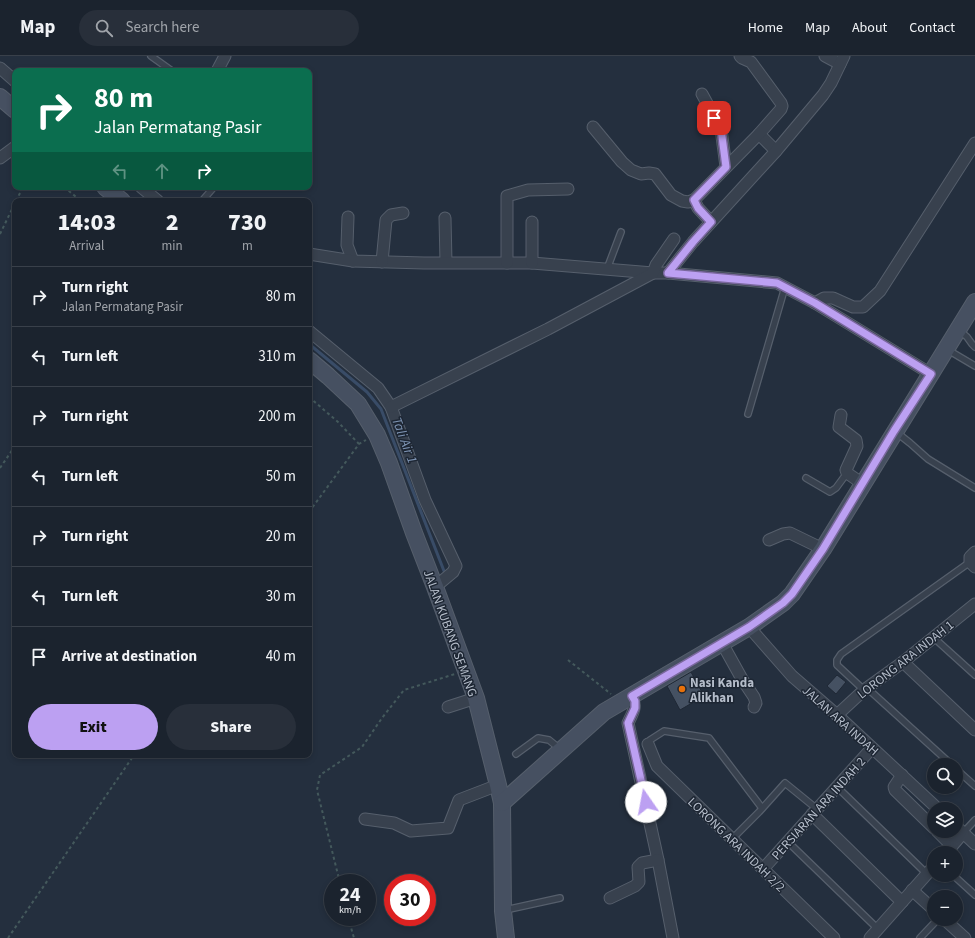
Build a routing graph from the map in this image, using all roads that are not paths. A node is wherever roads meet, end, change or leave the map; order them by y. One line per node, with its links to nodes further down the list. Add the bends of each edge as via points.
1 (151, 56): 7 (lane)
2 (225, 56): 8 (street)
3 (740, 56): 14 (street, via 751,62 782,106)
4 (826, 56): 5 (street)
5 (842, 60): 17 (street, via 823,95)
6 (0, 68): 9 (street)
7 (168, 68)
8 (219, 68)
9 (12, 78)
10 (702, 94): 19 (street, via 721,129)
11 (0, 97): 12 (main road)
12 (12, 107)
13 (593, 127): 27 (street, via 631,170 641,174 655,174 671,195 682,201)
14 (759, 134): 17 (street); 19 (street)
15 (975, 143): 46 (street, via 880,291 863,307 853,307 833,298 824,298)
16 (12, 149): 18 (street)
17 (776, 151): 32 (street)
18 (0, 158)
19 (726, 167): 27 (street)
20 (568, 189): 39 (street, via 528,190 507,196)
21 (109, 190): 24 (main road)
22 (146, 190): 25 (street)
23 (211, 190): 26 (lane)
24 (118, 198)
25 (155, 198)
26 (205, 198)
27 (694, 200): 32 (street)
28 (403, 213): 37 (street, via 391,214 386,220)
29 (348, 217): 36 (street, via 347,245)
30 (445, 218): 38 (street)
31 (532, 222): 40 (street)
32 (711, 222): 43 (street)
33 (621, 232): 41 (lane)
34 (674, 239): 42 (street)
35 (312, 255): 36 (street)
36 (353, 262): 37 (street)
37 (382, 262): 38 (street)
38 (446, 262): 39 (street)
39 (507, 263): 40 (street)
40 (532, 263): 41 (street)
41 (607, 269): 42 (street)
42 (653, 273): 43 (street); 54 (street, via 548,329)
43 (668, 273): 44 (street, via 777,283)
44 (785, 287): 46 (street); 55 (lane)
45 (975, 302): 47 (main road)
46 (815, 303): 53 (street)
47 (958, 330): 49 (lane); 50 (main road)
48 (312, 333): 54 (street, via 378,388)
49 (975, 347)
50 (946, 349): 52 (lane); 53 (main road)
51 (312, 363): 65 (main road, JALAN KUBANG SEMANG, via 358,404 377,435)
52 (975, 366)
53 (931, 374): 57 (main road)
54 (391, 407): 65 (street, via 425,500 456,566 453,572)
55 (748, 414)
56 (841, 415): 58 (street, via 839,427 856,440 857,446)
57 (894, 431): 60 (main road); 61 (lane, via 928,459)
58 (847, 473): 59 (lane, via 830,492); 60 (street)
59 (806, 478)
60 (863, 484): 63 (main road)
61 (975, 488)
62 (769, 540): 63 (street, via 790,533)
63 (823, 549): 68 (main road, via 792,594)
64 (973, 560): 73 (lane, via 841,654 837,665)
65 (435, 587): 74 (main road, JALAN KUBANG SEMANG)
66 (971, 607): 67 (street); 69 (street, LORONG ARA INDAH 1)
67 (975, 619)
68 (749, 627): 70 (main road); 78 (street, JALAN ARA INDAH, via 792,676)
69 (933, 637): 71 (street, LORONG ARA INDAH 1); 72 (lane)
70 (722, 643): 75 (main road); 77 (street, via 754,697)
71 (902, 662): 73 (street, LORONG ARA INDAH 1); 79 (street)
72 (975, 675)
73 (865, 689): 78 (street, LORONG ARA INDAH 1); 84 (lane)
74 (476, 698): 76 (street); 87 (main road, JALAN KUBANG SEMANG)
75 (627, 699): 82 (main road, via 604,712); 102 (street, via 635,701 635,708 628,723)
76 (448, 707)
77 (754, 707)
78 (837, 715): 81 (street, JALAN ARA INDAH)
79 (975, 730)
80 (648, 744): 92 (lane, via 664,731 709,738); 99 (street, LORONG ARA INDAH 2/2, via 658,766)
81 (872, 748): 85 (street, JALAN ARA INDAH); 89 (street, PERSIARAN ARA INDAH 2)
82 (561, 750): 83 (lane, via 549,740 538,738); 91 (main road)
83 (516, 754)
84 (944, 758)
85 (902, 775): 90 (street, JALAN ARA INDAH); 96 (street, via 894,787 895,790)
86 (963, 775): 88 (lane)
87 (498, 785): 91 (main road, JALAN KUBANG SEMANG); 94 (street, via 459,800 448,828 411,831 394,823)
88 (975, 786)
89 (837, 787): 93 (street, PERSIARAN ARA INDAH 2); 103 (lane)
90 (931, 802)
91 (502, 803): 113 (main road, JALAN KUBANG SEMANG)
92 (762, 808): 93 (lane, via 785,783); 99 (lane)
93 (815, 812): 100 (street, PERSIARAN ARA INDAH 2); 111 (street)
94 (365, 820)
95 (975, 820): 97 (lane)
96 (927, 821)
97 (963, 827)
98 (963, 832): 101 (street)
99 (732, 839): 104 (street, LORONG ARA INDAH 2/2)
100 (788, 842): 104 (street, PERSIARAN ARA INDAH 2); 116 (lane)
101 (975, 844)
102 (658, 860): 110 (street, via 642,863 638,867 639,882); 118 (street)
103 (927, 867)
104 (763, 869): 119 (street, LORONG ARA INDAH 2/2)
105 (927, 873): 107 (street)
106 (960, 882): 108 (lane)
107 (912, 890): 111 (street); 112 (street)
108 (975, 895)
109 (560, 898): 113 (lane)
110 (610, 898)
111 (902, 902): 116 (street)
112 (927, 904)
113 (503, 911): 117 (main road, JALAN KUBANG SEMANG)
114 (931, 926): 120 (lane)
115 (952, 926): 121 (street)
116 (874, 934)
117 (506, 938)
118 (673, 938)
119 (834, 938)
120 (920, 938)
121 (965, 938)

